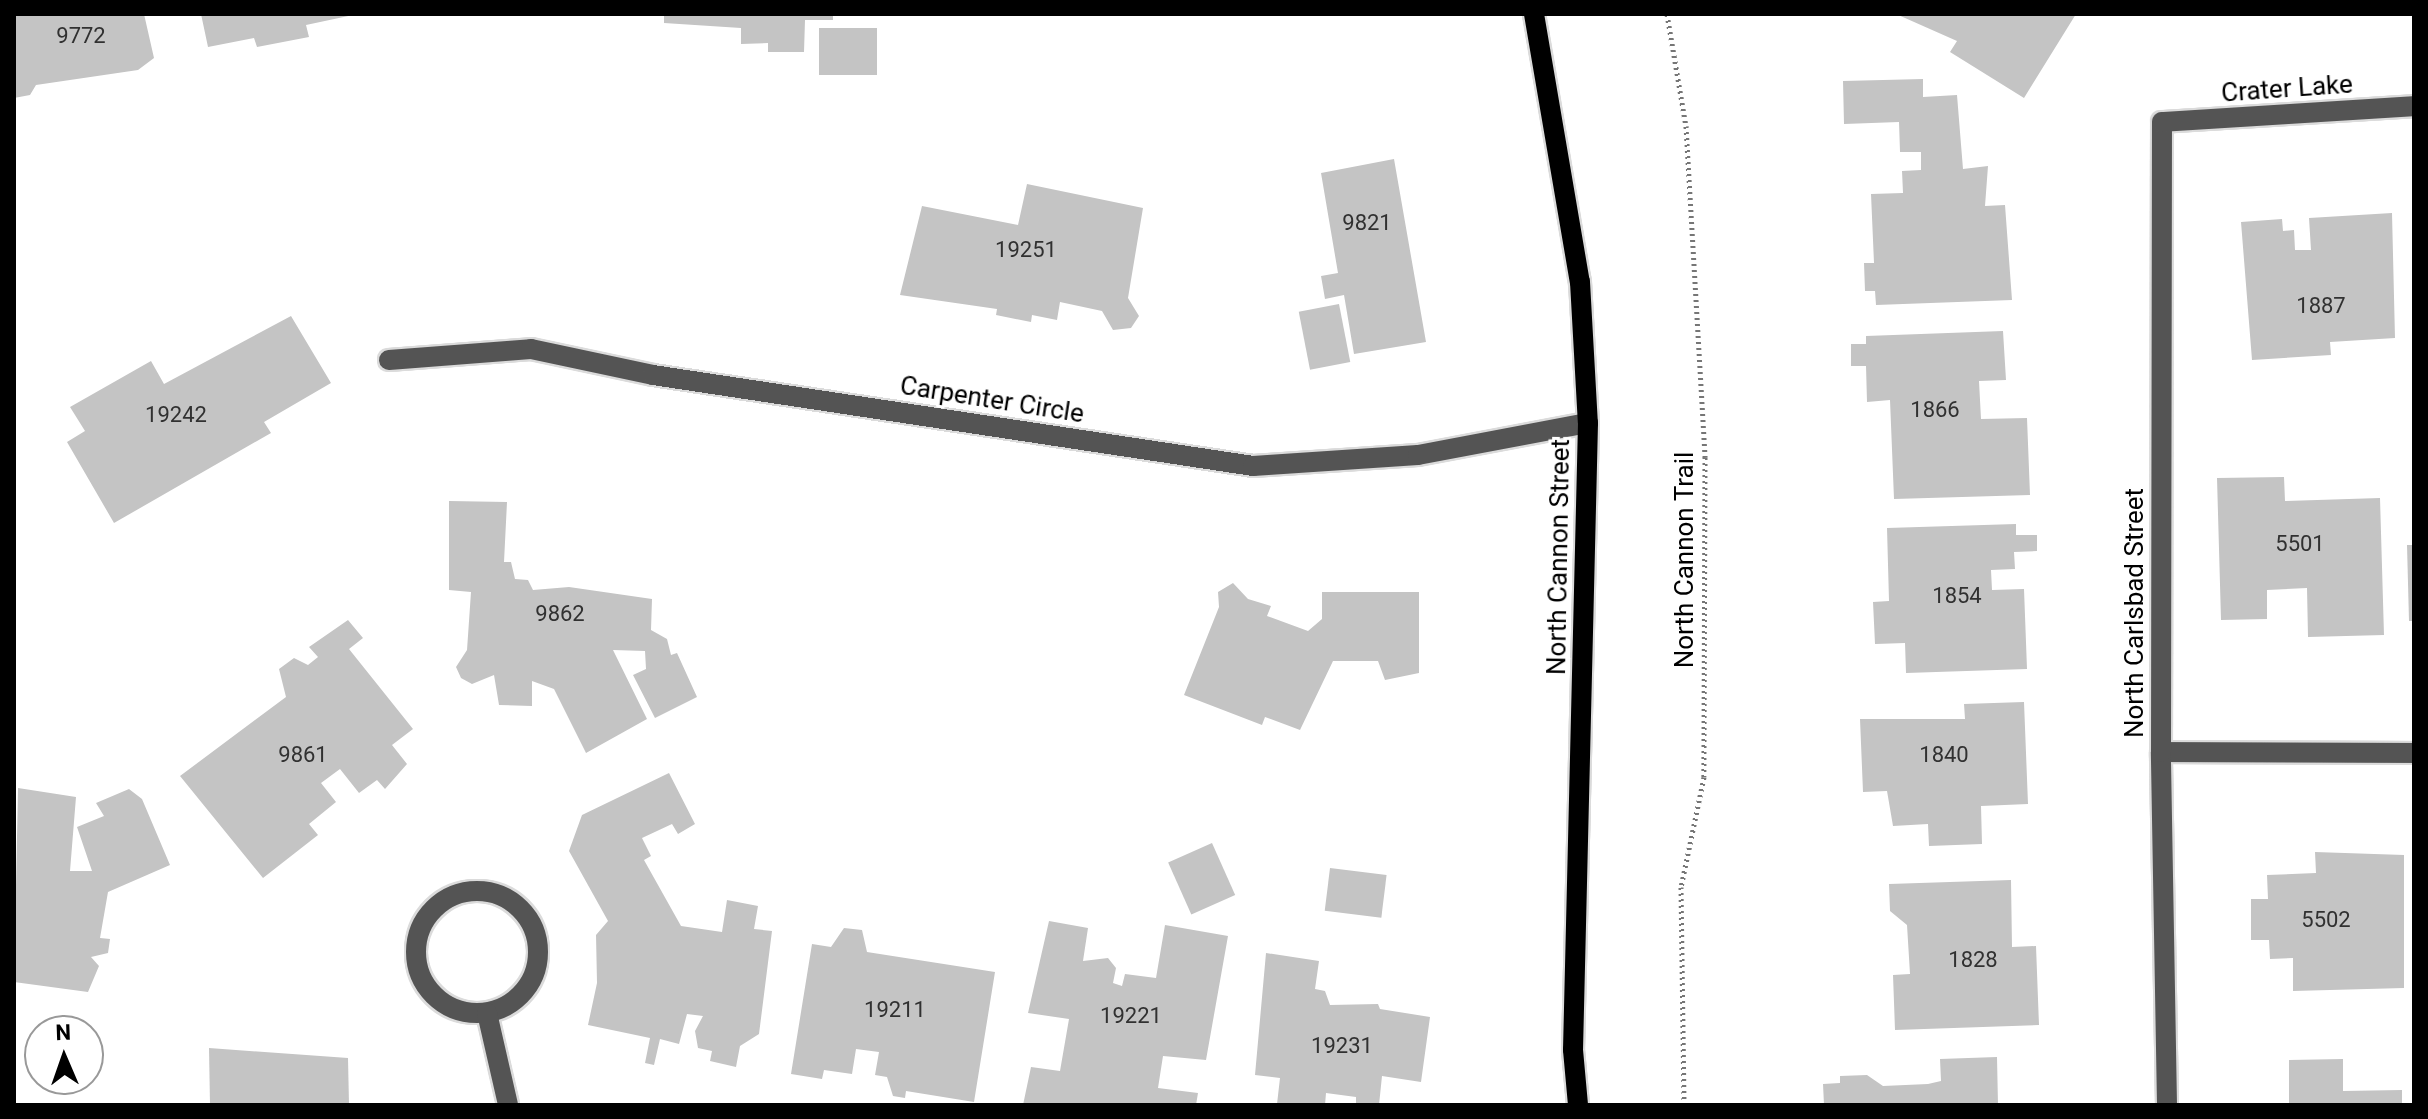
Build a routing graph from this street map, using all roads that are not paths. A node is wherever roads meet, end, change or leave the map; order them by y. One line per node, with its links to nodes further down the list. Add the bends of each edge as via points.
1 (1534, 14): 5 (main road, North Cannon Street, via 1580,282)
2 (2414, 106): 3 (street, Crater Lake)
3 (2162, 122): 6 (street, North Carlsbad Street)
4 (389, 360): 5 (street, Carpenter Circle, via 531,349 653,375 1253,466 1418,455)
5 (1588, 423): 10 (main road, North Cannon Street, via 1573,1050)
6 (2161, 752): 7 (street); 11 (street, North Carlsbad Street)
7 (2414, 753)
8 (487, 1013): 8 (street, via 526,991 537,971 534,927 502,896 457,894 423,923 417,968 443,1003); 9 (street)
9 (508, 1105)
10 (1578, 1105)
11 (2167, 1105)

